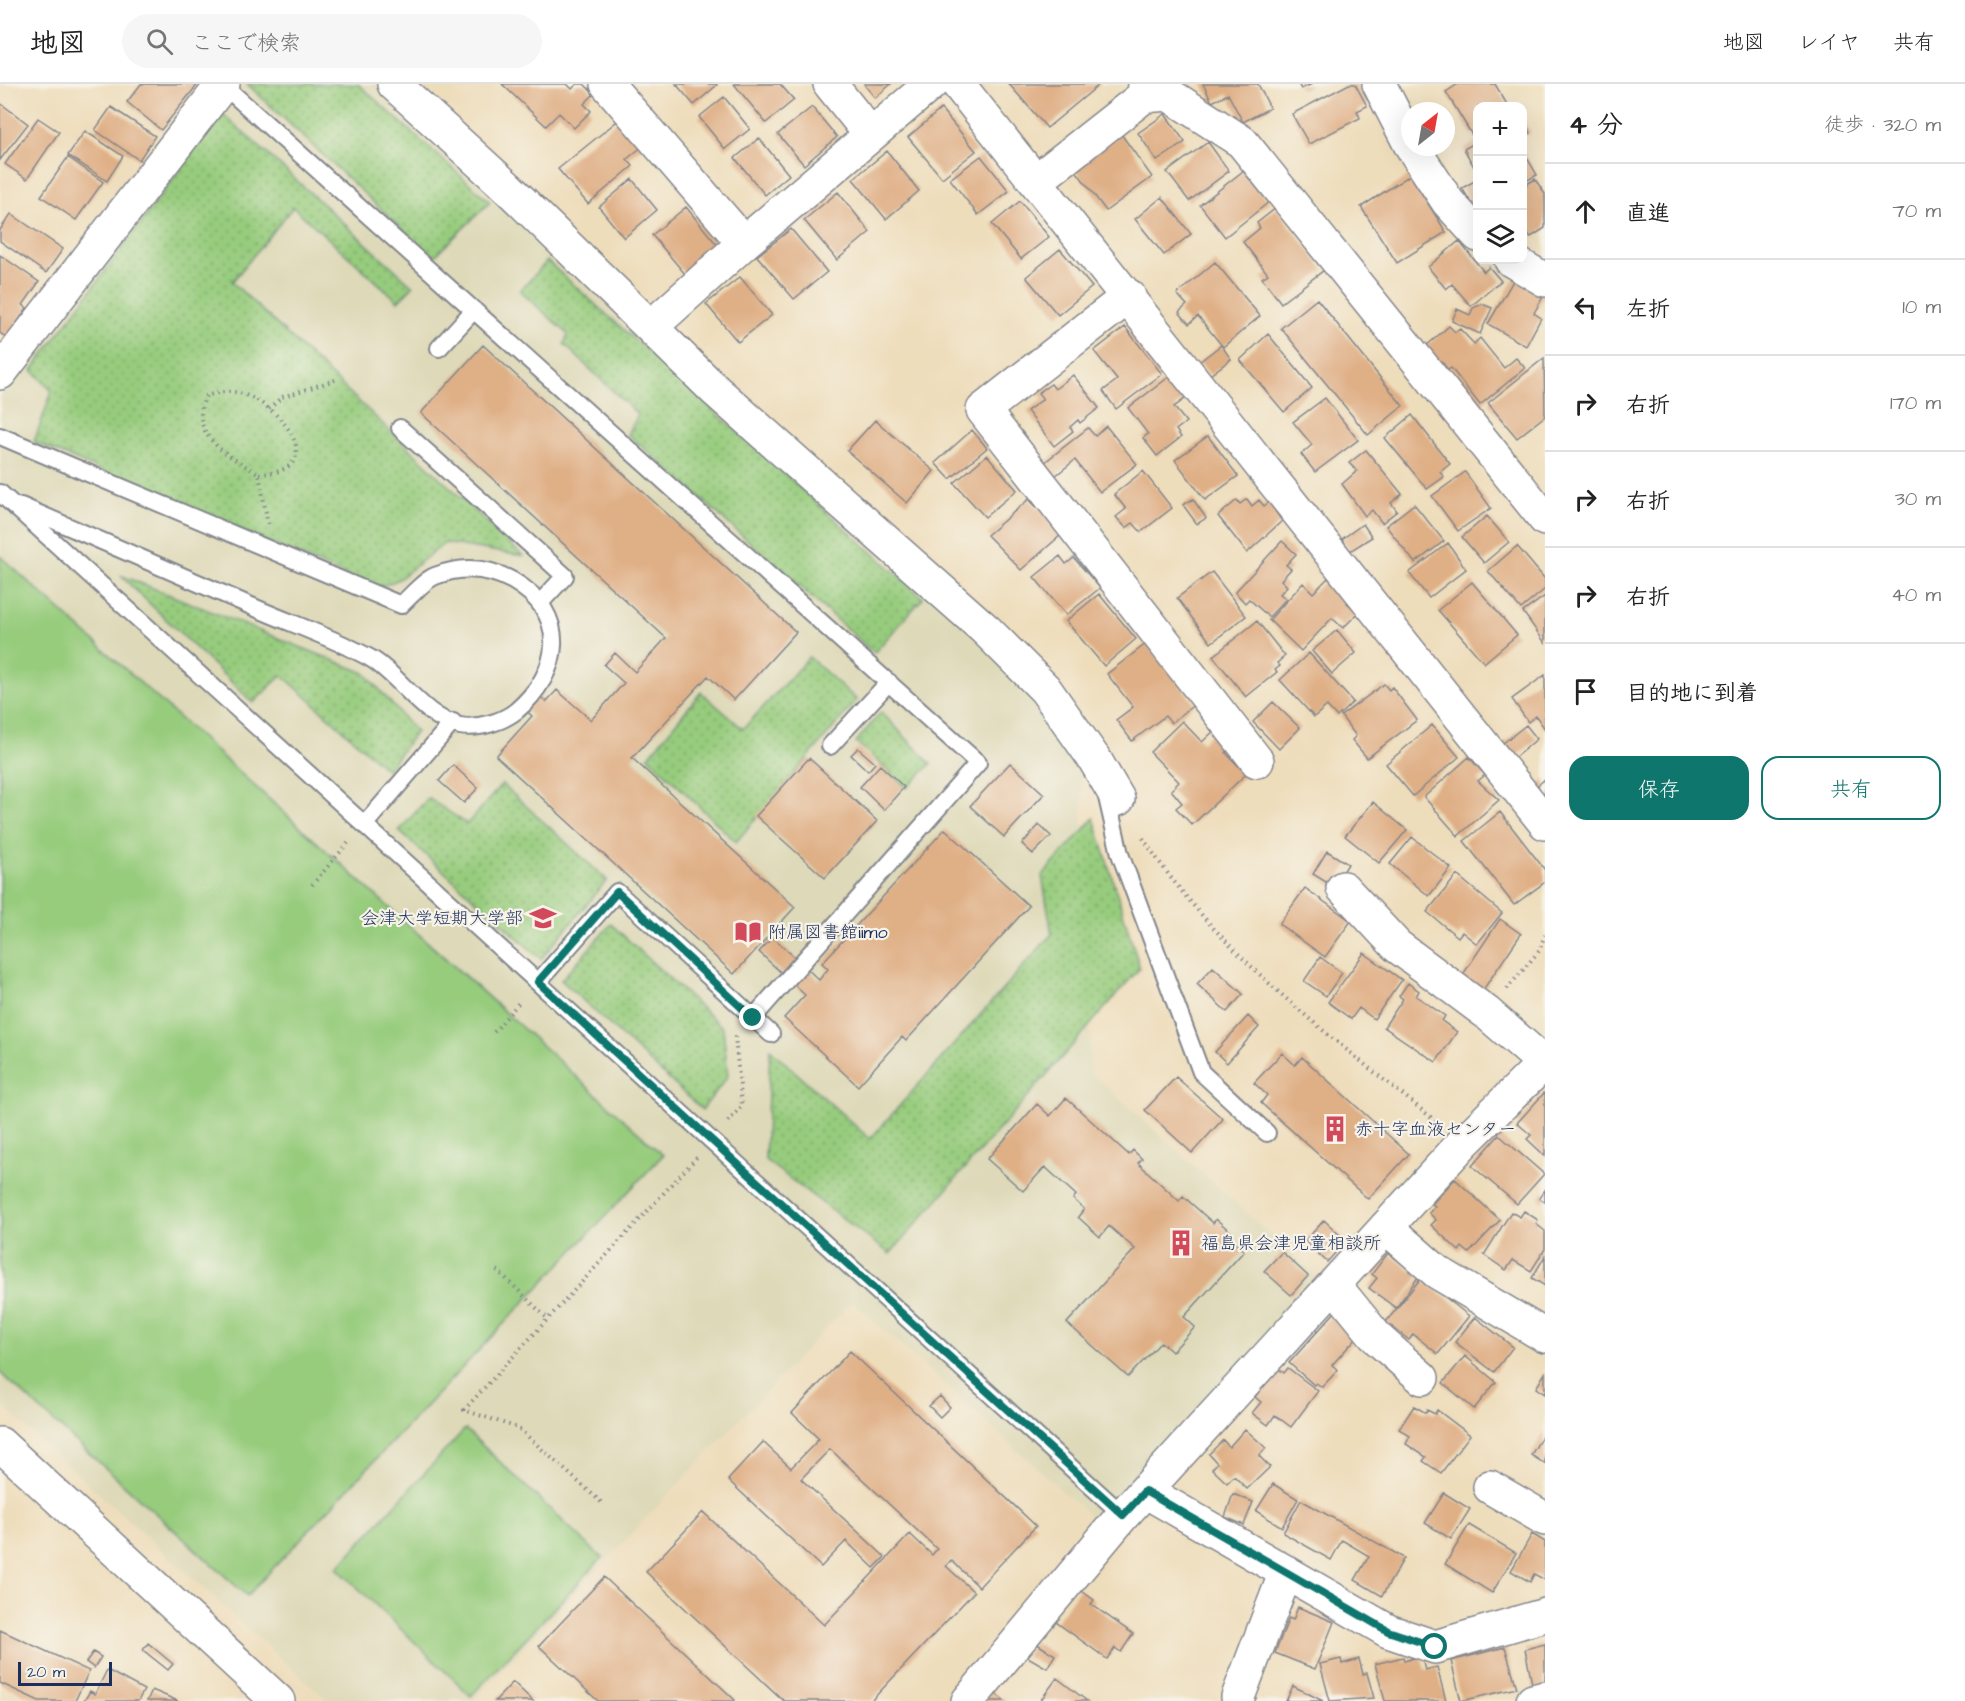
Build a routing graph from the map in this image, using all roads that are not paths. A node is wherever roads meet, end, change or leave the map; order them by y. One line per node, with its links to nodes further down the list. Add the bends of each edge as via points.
1 (222, 84): 18 (lane); 21 (street)
2 (394, 84): 19 (street)
3 (608, 84): 14 (street)
4 (830, 84): 10 (street)
5 (931, 84): 10 (street)
6 (957, 84): 12 (street)
7 (1379, 84): 9 (street)
8 (1144, 90): 12 (street); 25 (street, via 1168,94 1242,142)
9 (1401, 127)
10 (871, 135): 14 (street)
11 (1418, 156): 13 (street, via 1448,202)
12 (1036, 181): 17 (street)
13 (1473, 230)
14 (744, 243): 19 (street)
15 (1518, 264): 16 (street)
16 (1545, 280)
17 (1128, 296): 30 (street, via 984,410); 33 (street)
18 (474, 310): 20 (lane); 27 (lane)
19 (651, 327): 31 (street, via 716,391 986,630 1045,689)
20 (439, 348)
21 (0, 373)
22 (400, 428): 26 (lane, via 565,576)
23 (0, 436): 26 (lane, via 401,605 433,576 464,567 494,571 520,585)
24 (4, 496): 28 (lane, via 372,659 432,712); 32 (lane)
25 (1545, 519)
26 (540, 603): 28 (lane, via 551,622 554,643 551,662 531,698 513,714 490,724 461,726)
27 (888, 682): 29 (lane); 36 (lane, via 978,763)
28 (453, 722): 32 (lane)
29 (830, 746)
30 (1257, 761)
31 (1110, 786): 39 (lane, via 1120,854 1201,1072)
32 (365, 824): 35 (lane)
33 (1545, 824)
34 (1343, 888): 38 (street, via 1397,946 1488,1013)
35 (538, 982): 36 (lane, via 617,892); 47 (lane)
36 (753, 1018): 37 (lane)
37 (771, 1034)
38 (1544, 1063): 40 (street, via 1462,1143)
39 (1267, 1133)
40 (1386, 1227): 41 (street); 42 (street, via 1437,1272)
41 (1334, 1284): 43 (street, via 1377,1339); 46 (street)
42 (1545, 1336)
43 (1422, 1378)
44 (0, 1444): 53 (street)
45 (1490, 1487): 48 (street)
46 (1145, 1491): 47 (street); 49 (street)
47 (1123, 1515): 54 (street)
48 (1545, 1519)
49 (1286, 1572): 50 (street, via 1388,1631 1435,1647); 51 (street)
50 (1545, 1615)
51 (1238, 1697)
52 (1545, 1698): 55 (street)
53 (278, 1701)
54 (968, 1701)
55 (1533, 1701)

